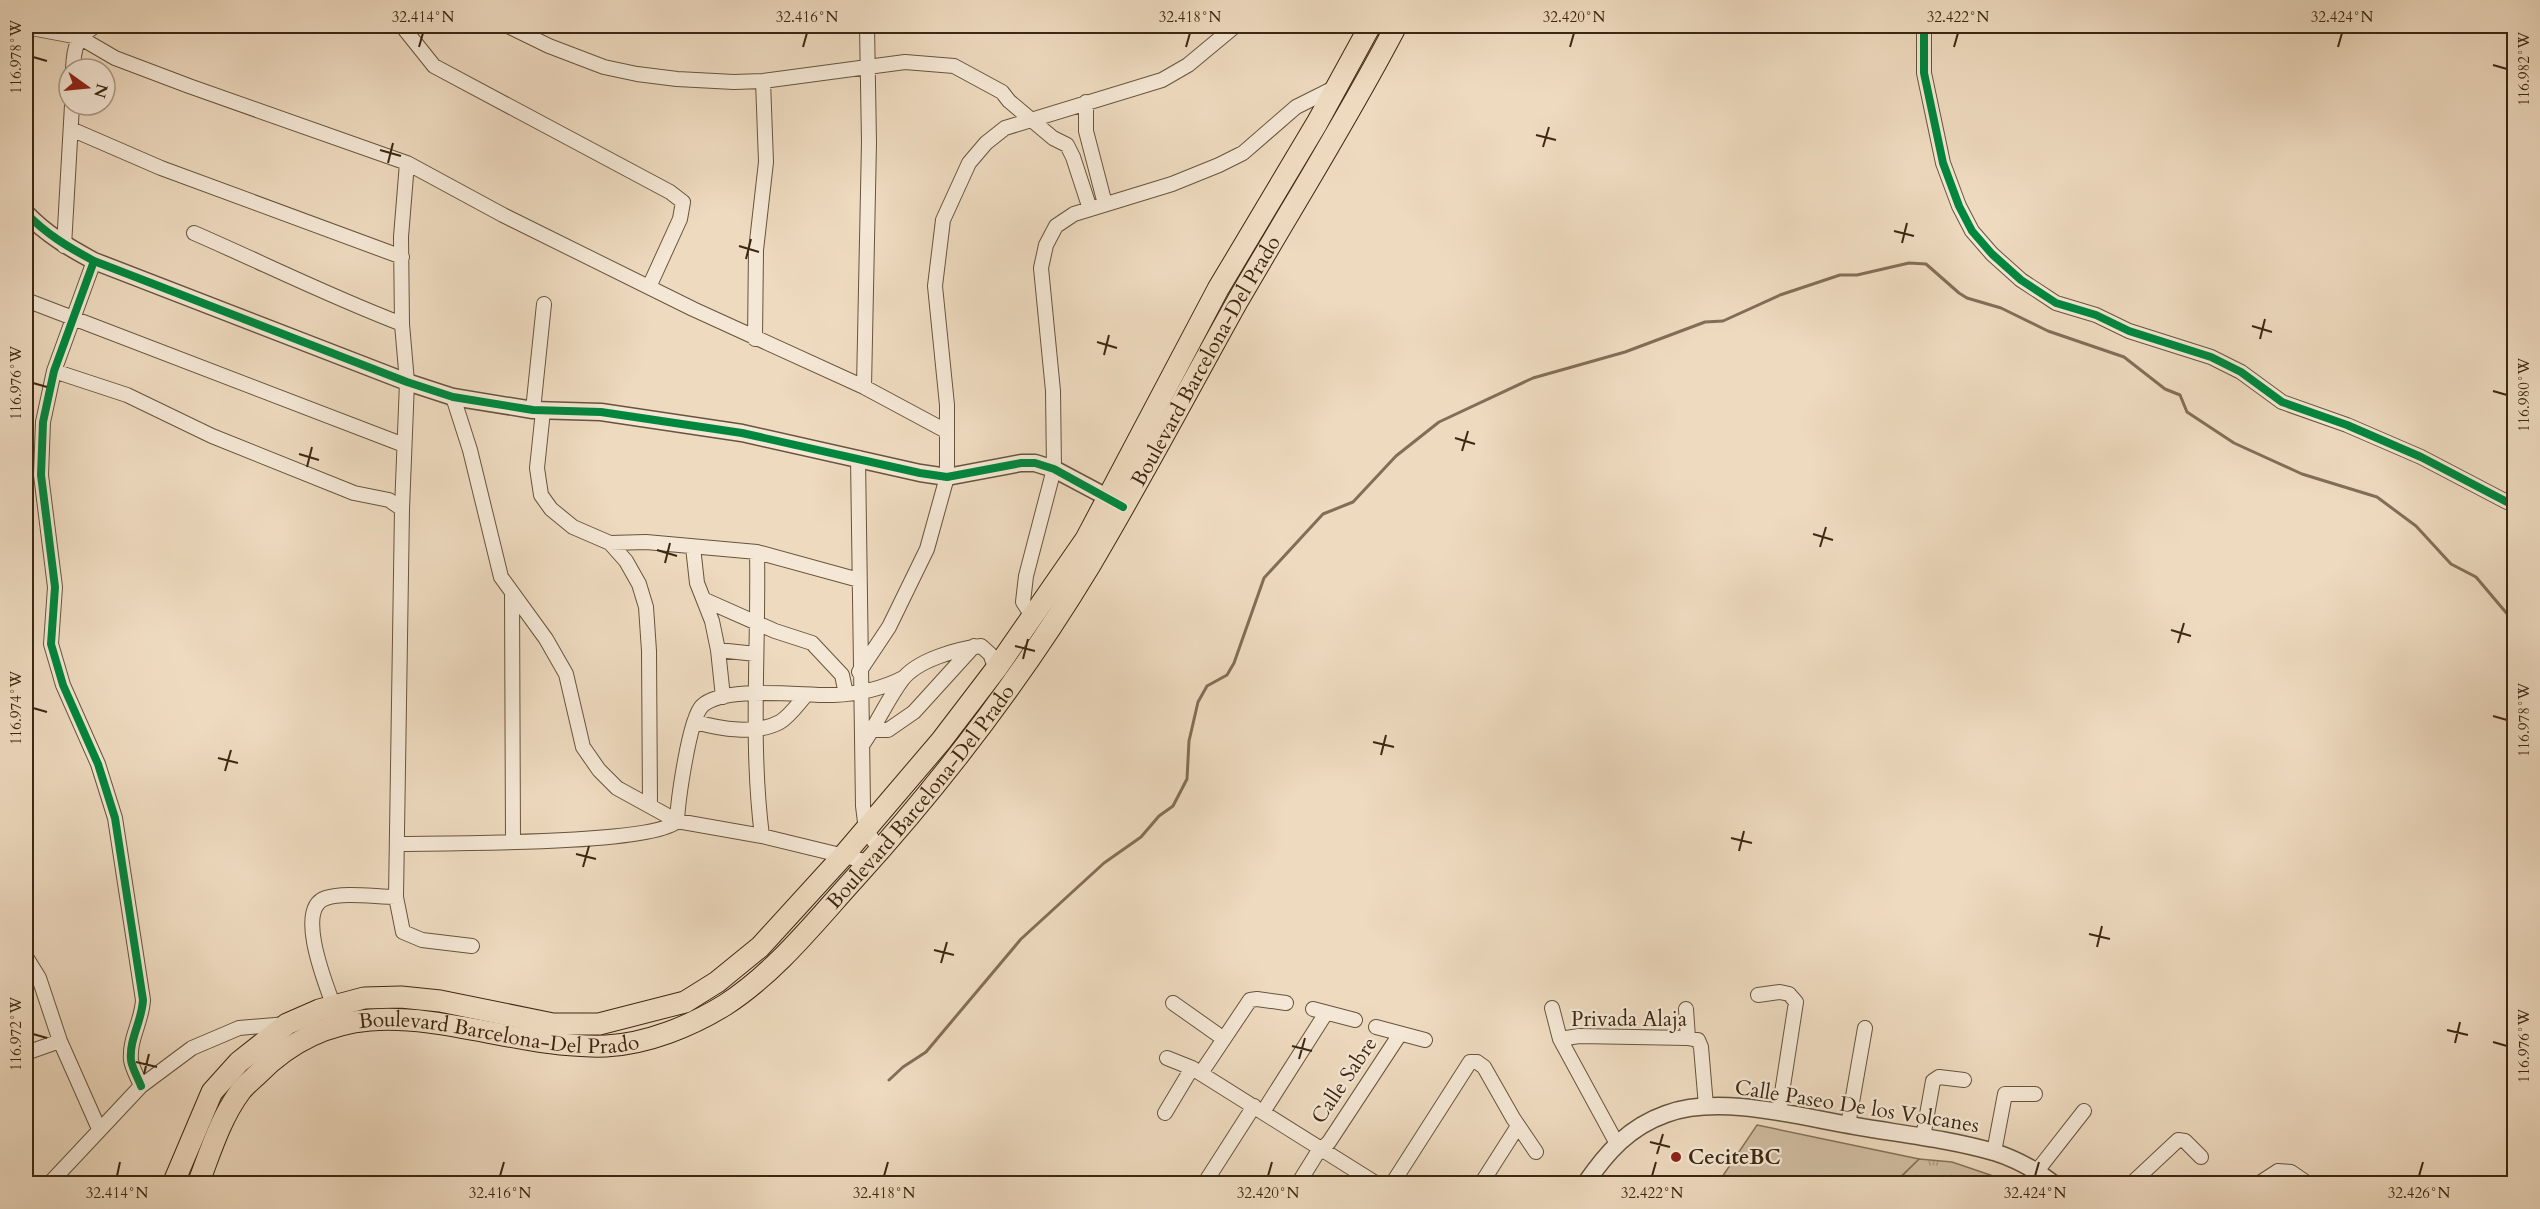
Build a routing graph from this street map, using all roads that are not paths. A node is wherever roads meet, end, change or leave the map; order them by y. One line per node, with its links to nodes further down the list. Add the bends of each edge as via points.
1 (94, 26): 10 (street)
2 (402, 26): 29 (street, via 434,66 682,202 680,219)
3 (508, 26): 13 (street, via 593,63 637,74)
4 (867, 26): 12 (street)
5 (1235, 26): 15 (street, via 1188,65 1162,80)
6 (1370, 26): 14 (main road, Boulevard Barcelona-Del Prado)
7 (1396, 26): 45 (main road, Boulevard Barcelona-Del Prado, via 1359,95)
8 (1924, 26): 46 (street, via 1924,74 1943,163 1959,206 1972,231 2021,280 2056,303 2211,357 2241,372 2282,402 2421,457)
9 (26, 27): 10 (street)
10 (79, 36): 11 (street); 21 (street, via 115,58)
11 (74, 57)
12 (868, 68): 13 (street); 18 (street, via 905,62 954,66 1002,92); 37 (street)
13 (762, 81): 34 (street, via 766,162 756,250)
14 (1338, 86): 16 (street); 19 (main road, Boulevard Barcelona-Del Prado)
15 (1086, 102): 18 (street); 22 (street, via 1086,130)
16 (1296, 107): 19 (street); 22 (street, via 1243,153 1172,184)
17 (72, 117): 20 (street)
18 (1031, 119): 23 (street, via 1067,145); 40 (street, via 1005,128 986,143 969,163 942,220 934,286 947,405)
19 (1317, 123): 45 (main road, Boulevard Barcelona-Del Prado, via 1218,289)
20 (71, 129): 26 (street); 27 (street, via 171,172)
21 (407, 163): 27 (street); 29 (street)
22 (1106, 204): 23 (street)
23 (1090, 209): 43 (street, via 1056,226 1046,245 1041,268 1053,391)
24 (26, 213): 26 (street)
25 (194, 233): 33 (street)
26 (64, 246): 28 (street)
27 (402, 257): 33 (street)
28 (94, 261): 32 (street); 36 (street)
29 (649, 287): 34 (street)
30 (26, 300): 32 (street)
31 (544, 304): 39 (street)
32 (73, 317): 35 (street); 41 (street)
33 (402, 324): 36 (street)
34 (755, 339): 37 (street)
35 (54, 371): 47 (street, via 126,395 212,436 354,493 389,500); 103 (street, via 44,422 41,475 54,565 51,644 115,818 143,1000 131,1043 131,1062)
36 (407, 382): 38 (street); 41 (street)
37 (864, 387): 40 (street)
38 (453, 397): 39 (street); 52 (street, via 501,577)
39 (538, 410): 42 (street, via 601,412 657,420); 48 (street, via 537,468 542,495 561,519)
40 (946, 431): 44 (street)
41 (404, 445): 47 (street)
42 (858, 458): 44 (street); 51 (street)
43 (1054, 470): 44 (street, via 1021,463); 45 (street); 54 (street, via 1026,576 1023,602)
44 (947, 477): 60 (street, via 927,549 890,627)
45 (1115, 502): 54 (main road, Boulevard Barcelona-Del Prado); 77 (main road, Boulevard Barcelona-Del Prado, via 1090,565 1013,682 945,773)
46 (2514, 503)
47 (402, 509): 75 (street)
48 (610, 543): 49 (street); 70 (street, via 639,584 646,607)
49 (693, 547): 50 (street); 53 (street, via 697,583)
50 (757, 552): 51 (street); 55 (street)
51 (859, 580): 60 (street)
52 (512, 593): 70 (street, via 566,674 583,747 617,788); 74 (street)
53 (705, 600): 55 (street); 57 (street)
54 (1032, 616): 59 (main road, Boulevard Barcelona-Del Prado)
55 (758, 623): 58 (street); 63 (street, via 812,643)
56 (974, 646): 59 (street, via 987,648); 61 (street, via 945,653); 68 (street, via 914,712 888,730)
57 (717, 650): 58 (street); 65 (street)
58 (756, 654): 62 (street)
59 (996, 669): 72 (main road, Boulevard Barcelona-Del Prado)
60 (859, 672): 63 (street)
61 (903, 678): 63 (street, via 881,689); 68 (street)
62 (756, 693): 64 (street); 65 (street); 67 (street)
63 (853, 693): 64 (street); 69 (street)
64 (806, 695): 67 (street, via 780,722)
65 (723, 698): 66 (street, via 701,707)
66 (696, 722): 67 (street, via 712,727); 71 (street, via 678,796)
67 (756, 729): 73 (street)
68 (873, 730): 69 (street)
69 (862, 744): 72 (street)
70 (650, 805): 71 (street)
71 (677, 821): 73 (street); 74 (street, via 673,826 638,835)
72 (866, 830): 76 (main road, Boulevard Barcelona-Del Prado); 77 (street)
73 (762, 836): 76 (street)
74 (513, 841): 75 (street)
75 (397, 844): 78 (street)
76 (843, 856): 77 (street); 82 (main road, Boulevard Barcelona-Del Prado, via 760,947 686,1002 599,1024 553,1024)
77 (874, 856): 89 (main road, Boulevard Barcelona-Del Prado, via 758,982 722,1007 657,1036 608,1046 568,1044)
78 (396, 897): 79 (street, via 403,932 422,940); 85 (street, via 334,896 318,903 313,919 314,948)
79 (472, 946)
80 (26, 957): 98 (street, via 39,978)
81 (1758, 995): 108 (street, via 1780,992 1790,994 1796,1002)
82 (440, 1001): 85 (main road, Boulevard Barcelona-Del Prado, via 364,998); 89 (main road)
83 (1173, 1003): 94 (street)
84 (1286, 1004): 94 (street, via 1250,1000)
85 (334, 1007): 90 (main road, Boulevard Barcelona-Del Prado)
86 (1552, 1008): 95 (street)
87 (1686, 1009): 96 (street)
88 (1354, 1020): 106 (street, via 1319,1011)
89 (431, 1022): 124 (main road, Boulevard Barcelona-Del Prado, via 379,1019 341,1024 305,1036 276,1056 240,1092 221,1126)
90 (287, 1024): 103 (street, via 239,1028 192,1048); 123 (main road, Boulevard Barcelona-Del Prado, via 239,1062 212,1092)
91 (1376, 1027): 93 (street)
92 (1865, 1028): 110 (street)
93 (1400, 1034): 97 (street); 115 (street, Calle Sabre)
94 (1224, 1039): 101 (street)
95 (1560, 1039): 96 (street, Privada Alaja); 114 (street)
96 (1693, 1039): 105 (street, via 1701,1047)
97 (1425, 1040)
98 (60, 1041): 99 (street); 112 (street)
99 (26, 1053)
100 (1167, 1058): 101 (street)
101 (1197, 1070): 106 (street); 109 (street)
102 (1964, 1080): 113 (street, via 1939,1077 1933,1081)
103 (141, 1086): 112 (street)
104 (2035, 1094): 117 (street, via 2005,1094)
105 (1706, 1106): 108 (street, Calle Paseo De los Volcanes); 114 (street, Calle Paseo De los Volcanes, via 1667,1113)
106 (1259, 1109): 115 (street); 121 (street)
107 (2084, 1111): 119 (street)
108 (1779, 1112): 110 (street, Calle Paseo De los Volcanes)
109 (1165, 1113)
110 (1848, 1125): 113 (street, Calle Paseo De los Volcanes)
111 (1518, 1126): 116 (street); 127 (street, via 1484,1067 1470,1062); 128 (street)
112 (99, 1129): 122 (street)
113 (1923, 1137): 117 (street, Calle Paseo De los Volcanes)
114 (1617, 1142): 129 (street, Calle Paseo De los Volcanes)
115 (1322, 1149): 125 (street, Calle Sabre); 126 (street)
116 (1536, 1152)
117 (1994, 1152): 119 (street, Calle Paseo De los Volcanes)
118 (2201, 1157): 131 (street, via 2185,1141 2178,1140)
119 (2037, 1171): 130 (street, Calle Paseo De los Volcanes)
120 (2304, 1180): 132 (street, via 2278,1171)
121 (1206, 1181)
122 (48, 1184)
123 (173, 1184)
124 (198, 1184)
125 (1298, 1184)
126 (1377, 1184)
127 (1392, 1184)
128 (1481, 1184)
129 (1585, 1184)
130 (2054, 1184)
131 (2131, 1184)
132 (2258, 1184)

